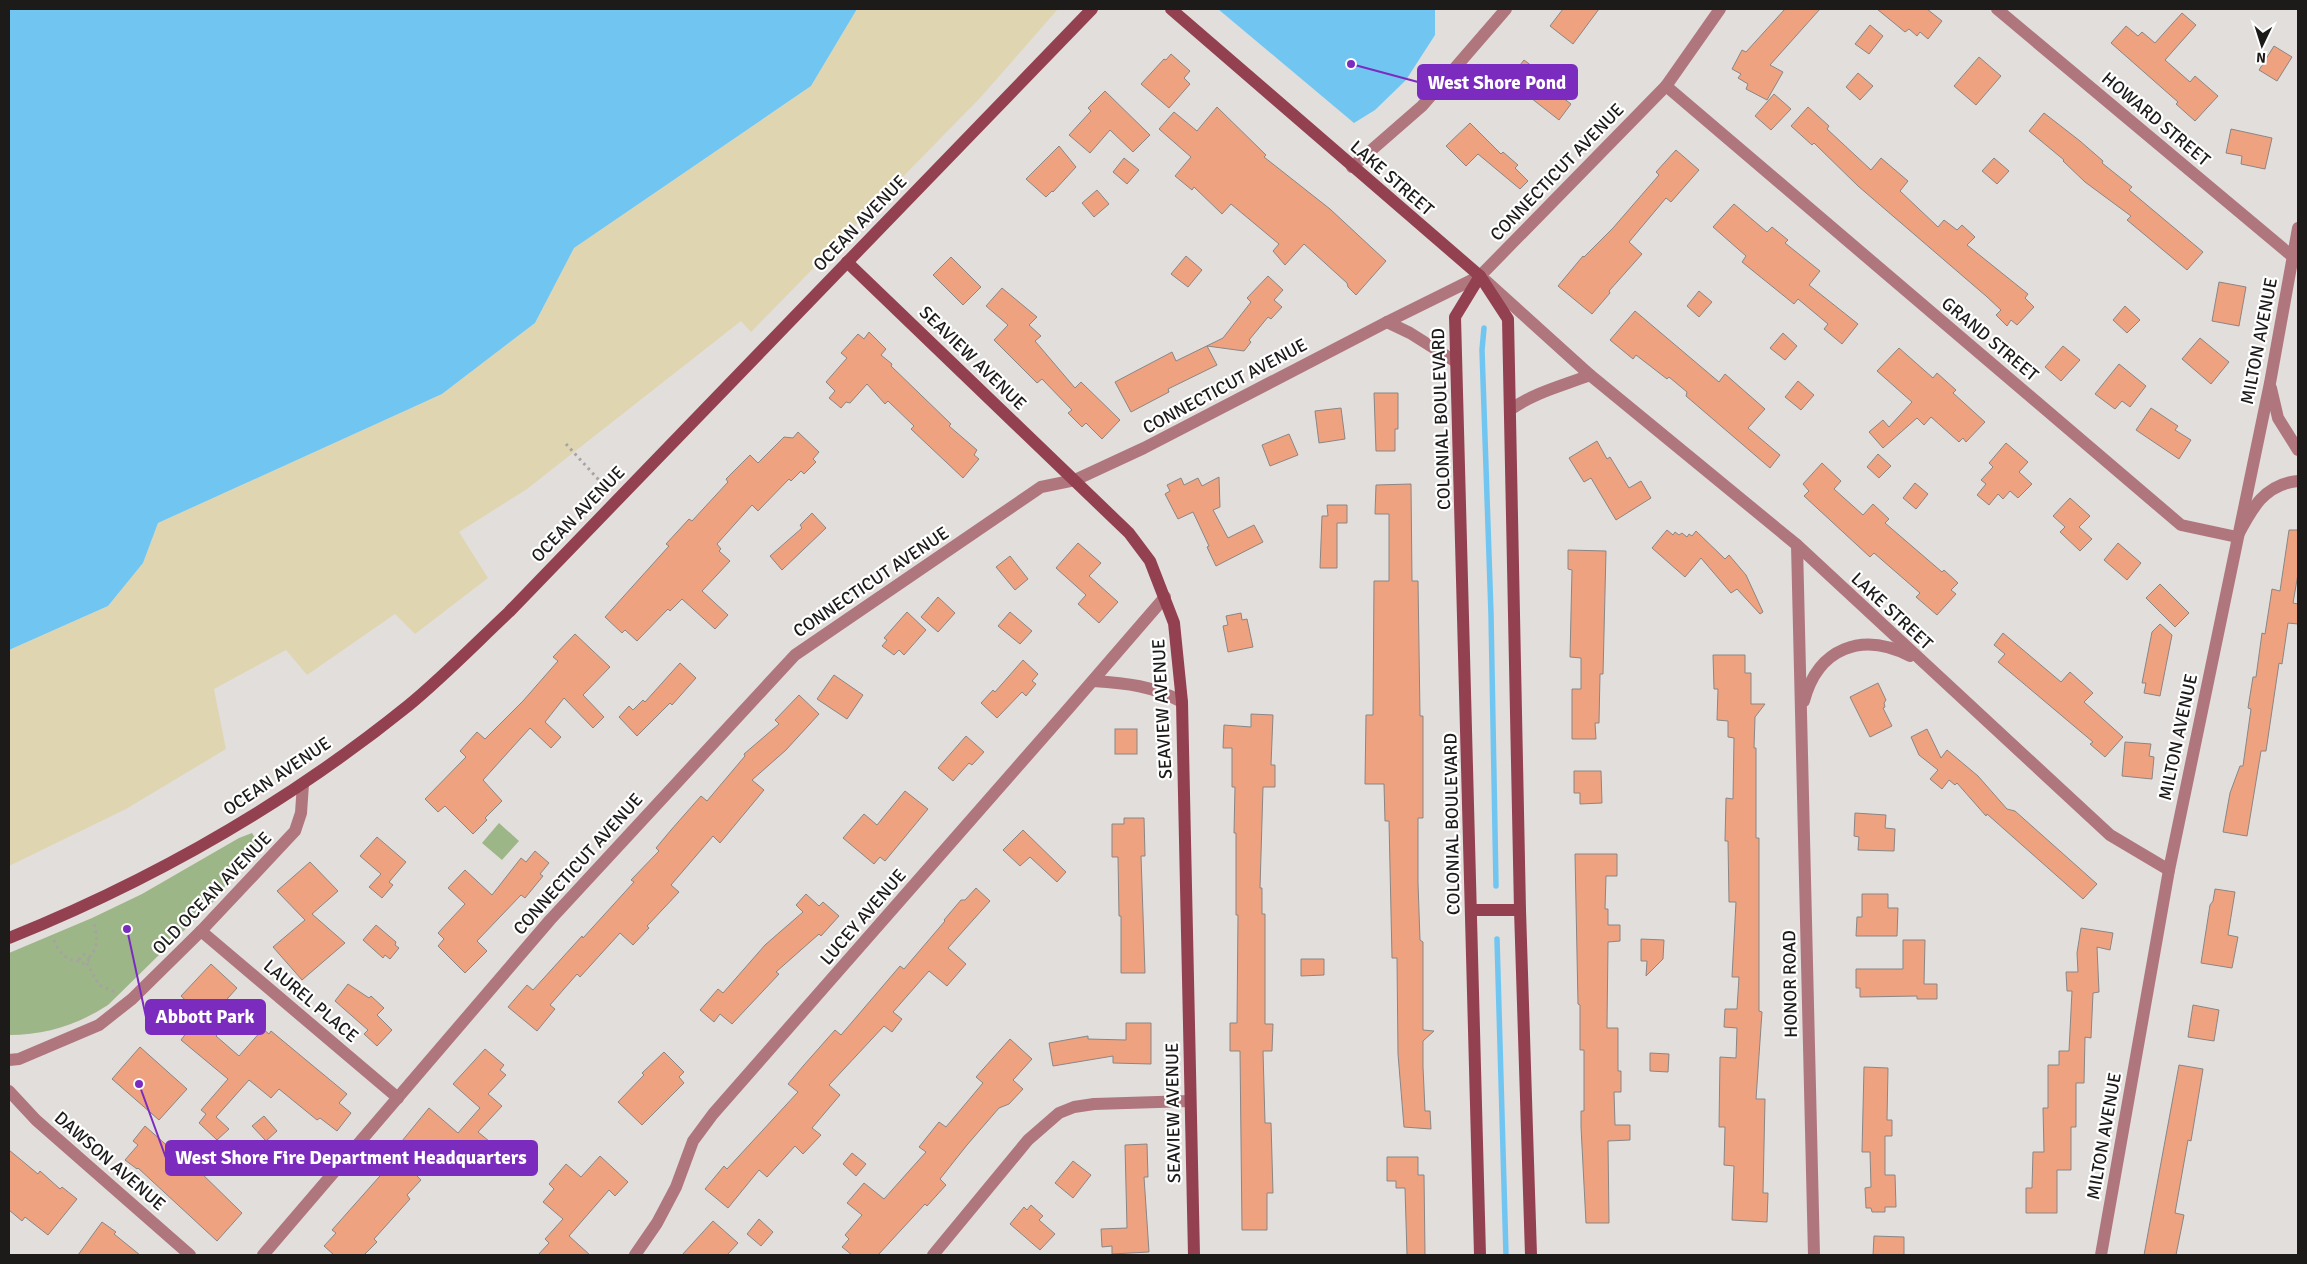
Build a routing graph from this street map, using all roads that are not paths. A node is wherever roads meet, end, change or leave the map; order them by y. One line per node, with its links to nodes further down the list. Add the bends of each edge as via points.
1 (1092, 9): 10 (street, OCEAN AVENUE)
2 (1171, 9): 7 (street, LAKE STREET)
3 (1506, 9): 7 (street, via 1422,106)
4 (1720, 9): 6 (street, CONNECTICUT AVENUE)
5 (1997, 9): 9 (street, HOWARD STREET)
6 (1666, 86): 11 (street, CONNECTICUT AVENUE); 20 (street, GRAND STREET, via 2181,525)
7 (1352, 167): 11 (street, LAKE STREET)
8 (2298, 228): 9 (street, MILTON AVENUE)
9 (2292, 256): 15 (street, MILTON AVENUE)
10 (847, 262): 18 (street, SEAVIEW AVENUE); 27 (street, OCEAN AVENUE, via 509,612 409,704)
11 (1480, 276): 12 (street, CONNECTICUT AVENUE); 13 (street, COLONIAL BOULEVARD, via 1455,317); 14 (street, LAKE STREET); 16 (street, via 1508,319)
12 (1387, 322): 13 (street); 18 (street, CONNECTICUT AVENUE, via 1144,448)
13 (1456, 362): 29 (street, COLONIAL BOULEVARD)
14 (1590, 375): 16 (street, via 1542,392); 21 (street, LAKE STREET)
15 (2270, 383): 17 (street, via 2278,418); 20 (street, MILTON AVENUE)
16 (1510, 410): 30 (street)
17 (2298, 450)
18 (1075, 480): 22 (street, SEAVIEW AVENUE, via 1129,533 1150,561); 35 (street, CONNECTICUT AVENUE, via 1041,487 794,655 550,920)
19 (2298, 481): 20 (street, via 2281,484 2265,494)
20 (2237, 537): 28 (street, MILTON AVENUE)
21 (1797, 546): 23 (street, LAKE STREET); 26 (street, HONOR ROAD)
22 (1165, 597): 24 (street, LUCEY AVENUE); 25 (street, SEAVIEW AVENUE, via 1176,638)
23 (1921, 662): 26 (street, HONOR ROAD, via 1876,644 1843,650 1831,656 1816,672); 28 (street, LAKE STREET, via 2110,835)
24 (1093, 681): 25 (street, via 1138,684); 39 (street, LUCEY AVENUE, via 713,1114 693,1141 676,1187)
25 (1182, 702): 36 (street, SEAVIEW AVENUE)
26 (1801, 711): 44 (street, HONOR ROAD)
27 (303, 784): 31 (street, OLD OCEAN AVENUE, via 296,831); 32 (street, OCEAN AVENUE, via 186,854 107,895)
28 (2169, 870): 45 (street, MILTON AVENUE)
29 (1471, 910): 30 (street); 42 (street, COLONIAL BOULEVARD)
30 (1520, 910): 43 (street)
31 (201, 931): 33 (street, OLD OCEAN AVENUE, via 132,999 99,1025 19,1059); 35 (street, LAUREL PLACE)
32 (9, 938)
33 (9, 1060)
34 (9, 1091): 37 (street, DAWSON AVENUE, via 36,1120)
35 (398, 1098): 38 (street, CONNECTICUT AVENUE)
36 (1190, 1101): 40 (street, via 1094,1104 1059,1113 1028,1140); 41 (street, SEAVIEW AVENUE)
37 (190, 1255)
38 (263, 1255)
39 (635, 1255)
40 (933, 1255)
41 (1194, 1255)
42 (1480, 1255)
43 (1531, 1255)
44 (1814, 1255)
45 (2101, 1255)

